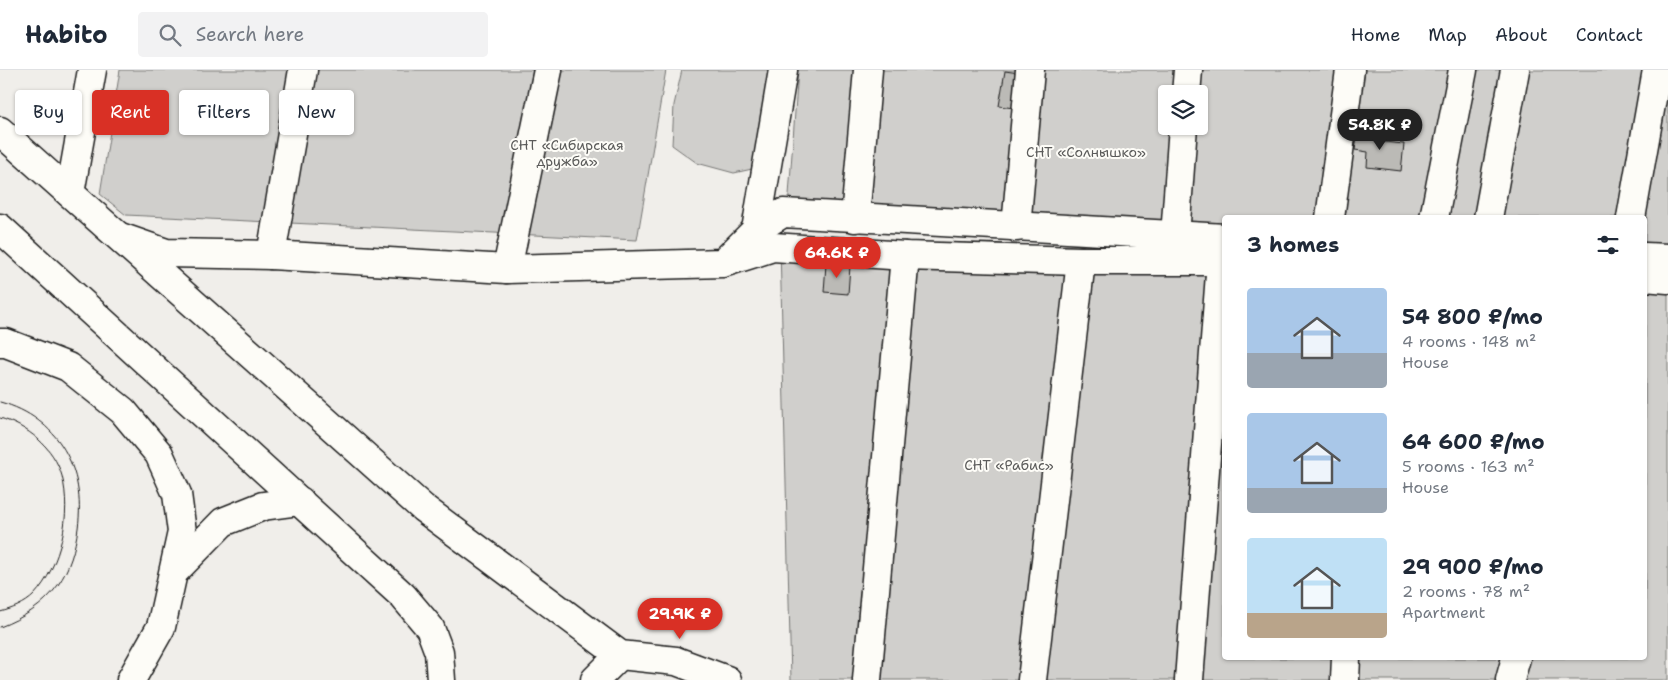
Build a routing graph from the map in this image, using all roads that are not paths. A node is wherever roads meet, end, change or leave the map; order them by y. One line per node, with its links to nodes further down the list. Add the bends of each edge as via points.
1 (92, 70): 15 (street)
2 (303, 70): 28 (street)
3 (548, 70): 34 (street)
4 (783, 70): 23 (street)
5 (868, 70): 20 (street)
6 (1030, 70): 21 (street)
7 (1188, 70): 12 (street)
8 (1350, 70): 16 (street)
9 (1463, 70): 17 (street)
10 (1514, 70): 18 (street)
11 (1657, 70): 19 (street)
12 (1187, 85)
13 (0, 131): 15 (street)
14 (1182, 135): 24 (street)
15 (70, 192): 25 (street)
16 (1330, 215)
17 (1435, 215)
18 (1489, 215)
19 (1632, 215)
20 (855, 218): 21 (street); 23 (street, via 782,213)
21 (1016, 227): 24 (street)
22 (0, 228): 39 (street)
23 (756, 230): 33 (street)
24 (1175, 236): 26 (street)
25 (120, 237): 28 (street, via 166,253); 41 (street, via 423,508)
26 (1222, 252)
27 (1222, 253): 32 (street)
28 (270, 255): 34 (street)
29 (905, 256): 32 (street); 33 (street, via 773,247); 48 (street)
30 (1647, 257): 31 (street)
31 (1668, 258)
32 (1081, 261): 49 (street)
33 (723, 263): 34 (street)
34 (507, 269)
35 (1222, 277): 50 (street)
36 (1647, 277): 37 (street)
37 (1668, 280)
38 (0, 343): 40 (street, via 68,367 123,411 159,454 177,494 182,532)
39 (300, 501): 40 (street, via 263,506 223,522); 45 (street, via 403,596 430,628 439,652)
40 (174, 572): 44 (street, via 161,627)
41 (620, 655): 46 (street); 47 (street, via 676,661)
42 (1346, 660): 51 (street)
43 (1515, 660): 52 (street)
44 (131, 680)
45 (441, 680)
46 (596, 680)
47 (727, 680)
48 (867, 680)
49 (1032, 680)
50 (1189, 680)
51 (1345, 680)
52 (1510, 680)

